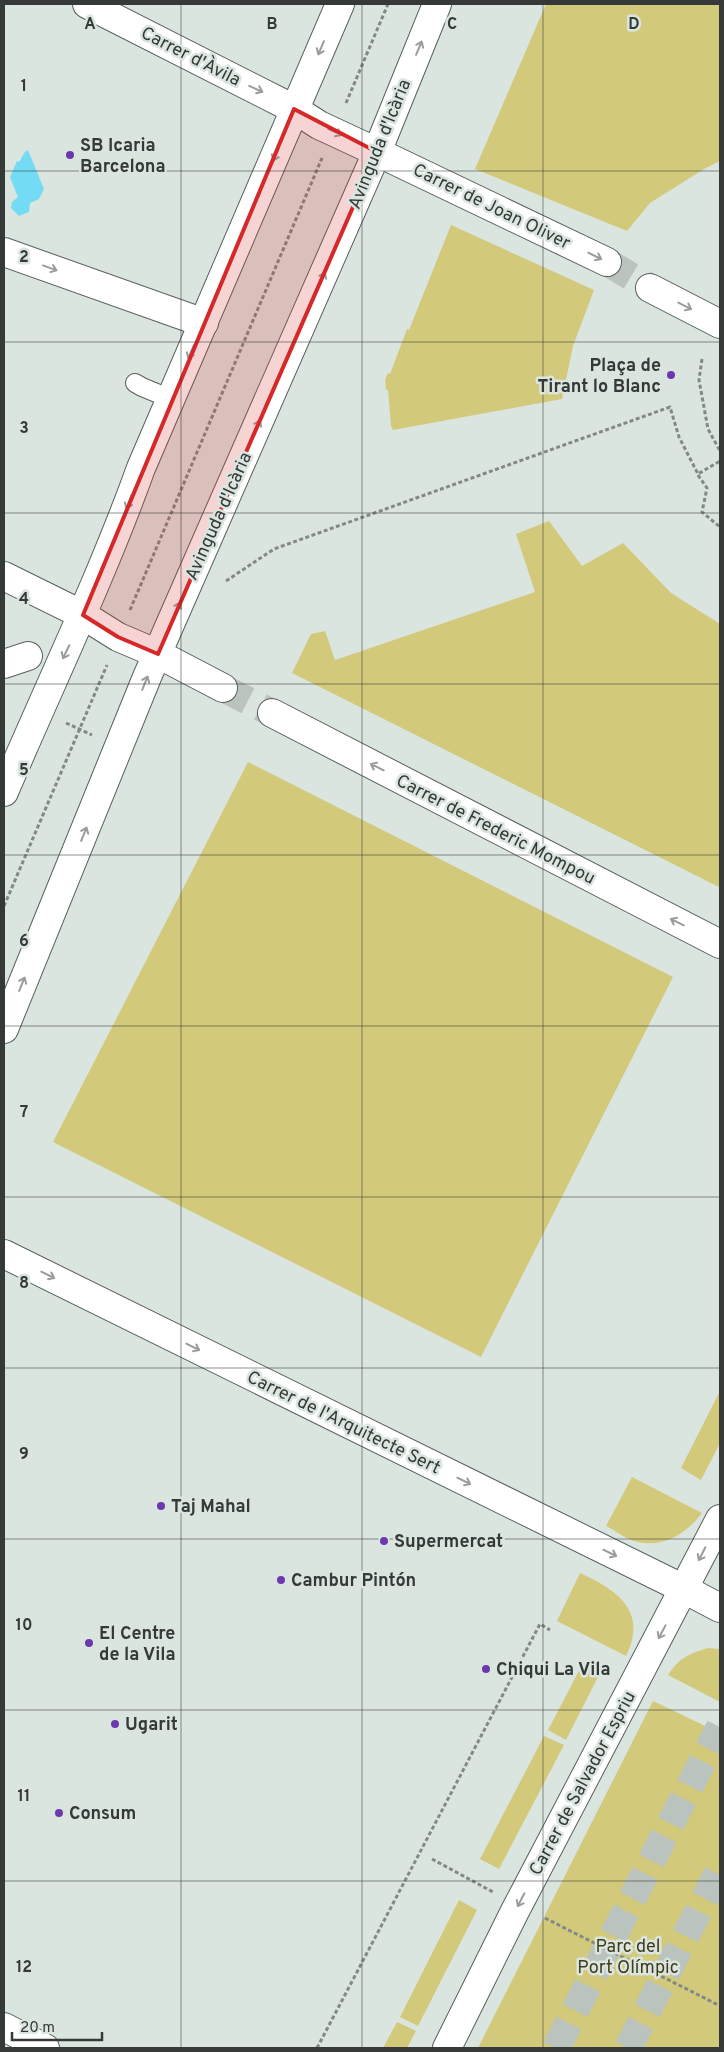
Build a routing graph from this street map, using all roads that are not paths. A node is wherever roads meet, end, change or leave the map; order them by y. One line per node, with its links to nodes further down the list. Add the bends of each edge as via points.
1 (88, 4): 4 (street, Carrer d'Àvila, one-way to 4)
2 (340, 4): 4 (street, one-way to 4)
3 (437, 4): 5 (street, Avinguda d'Icària, one-way to 3)
4 (294, 109): 5 (street, Carrer d'Àvila, one-way to 5, via 319,125); 9 (street, one-way to 9)
5 (378, 152): 7 (street, Carrer de Joan Oliver, one-way to 7); 15 (street, Avinguda d'Icària, one-way to 5)
6 (4, 252): 9 (street, one-way to 9)
7 (607, 262)
8 (650, 288): 10 (street, one-way to 10)
9 (204, 323): 12 (street, one-way to 12)
10 (720, 324)
11 (136, 383): 12 (lane)
12 (171, 399): 14 (street, one-way to 14)
13 (4, 576): 14 (street)
14 (83, 615): 15 (street, via 118,637); 18 (street, one-way to 18)
15 (158, 654): 16 (street); 20 (street, Avinguda d'Icària, one-way to 15)
16 (223, 688)
17 (272, 713): 19 (street, Carrer de Frederic Mompou, one-way to 17)
18 (4, 792)
19 (720, 944)
20 (4, 1029)
21 (4, 1254): 23 (street, Carrer de l'Arquitecte Sert, one-way to 23)
22 (720, 1519): 23 (street, Carrer de Salvador Espriu, one-way to 23)
23 (684, 1589): 24 (street, Carrer de l'Arquitecte Sert); 27 (street, Carrer de Salvador Espriu, one-way to 27)
24 (720, 1608)
25 (4, 2027): 26 (street)
26 (45, 2048)
27 (447, 2048)

